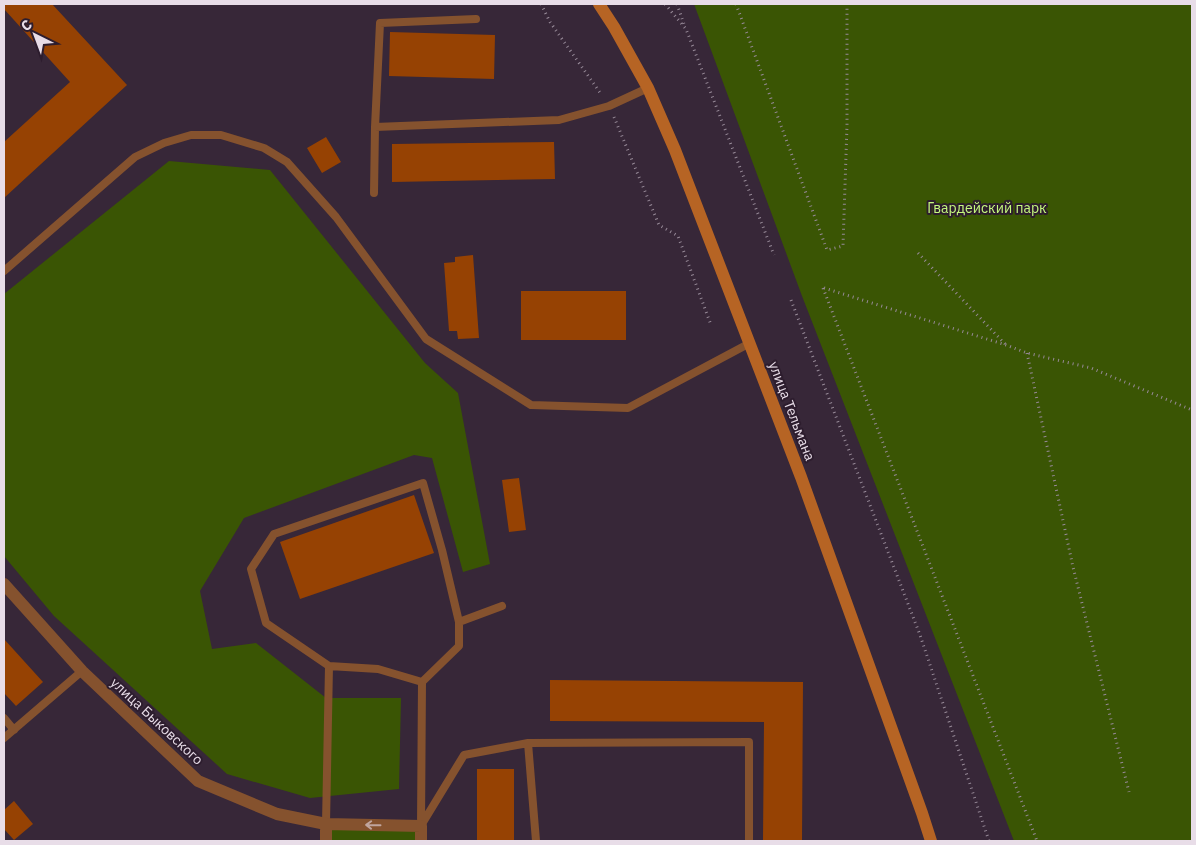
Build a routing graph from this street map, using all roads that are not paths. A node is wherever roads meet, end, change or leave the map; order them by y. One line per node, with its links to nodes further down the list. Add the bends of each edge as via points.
1 (599, 4): 3 (main road, улица Тельмана)
2 (476, 19): 4 (lane, via 380,23)
3 (648, 88): 4 (lane, via 610,106 559,120); 7 (main road, улица Тельмана)
4 (375, 127): 5 (lane)
5 (374, 193)
6 (4, 271): 7 (lane, via 135,157 191,135 221,135 264,148 287,162 336,217 426,339 532,405 628,408)
7 (750, 343): 24 (main road, улица Тельмана)
8 (4, 584): 12 (street, улица Быковского)
9 (502, 606): 10 (lane)
10 (460, 622): 11 (lane, via 423,483 274,534 251,569 266,623); 13 (lane, via 459,646)
11 (329, 666): 13 (lane, via 378,670); 18 (lane)
12 (82, 671): 15 (lane); 18 (street, улица Быковского, via 198,781 277,814)
13 (422, 682): 19 (lane)
14 (4, 718): 15 (lane)
15 (14, 730): 16 (lane)
16 (4, 738)
17 (528, 743): 19 (lane, via 464,755); 22 (lane); 23 (lane, via 749,742)
18 (326, 824): 19 (street, улица Быковского, one-way to 18); 20 (street)
19 (421, 826): 21 (street)
20 (326, 841)
21 (421, 841)
22 (536, 841)
23 (750, 841)
24 (930, 841)

